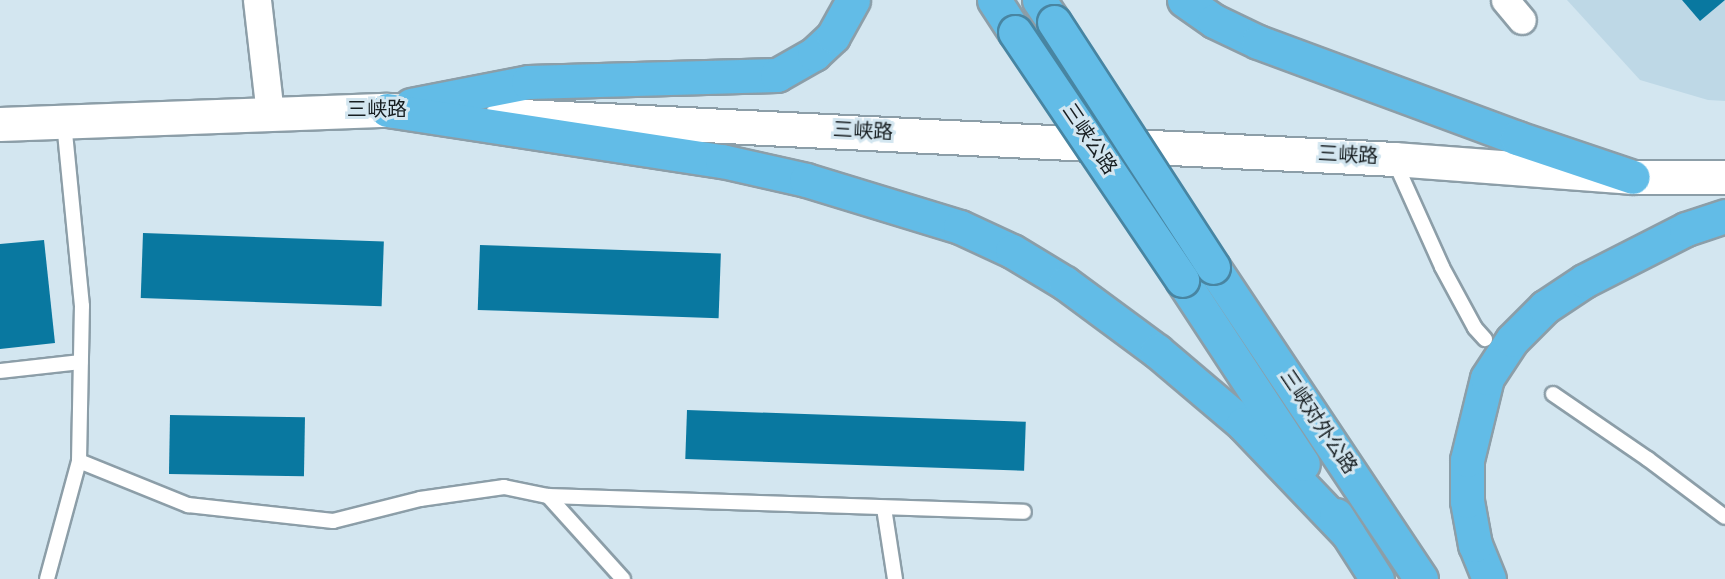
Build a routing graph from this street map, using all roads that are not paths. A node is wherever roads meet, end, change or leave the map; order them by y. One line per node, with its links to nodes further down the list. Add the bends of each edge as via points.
1 (257, 0): 7 (street)
2 (853, 0): 6 (highway, via 833,36 814,54 777,75 528,82)
3 (994, 0): 15 (highway, 三峡公路, bridge)
4 (1184, 0): 11 (highway, via 1214,21 1258,42)
5 (1046, 11): 14 (highway, 三峡公路, bridge)
6 (387, 110): 7 (main road, 三峡路); 10 (main road, 三峡路); 25 (highway, via 722,161 806,180 960,226 1056,278 1157,351 1243,424)
7 (270, 114): 8 (main road, 三峡路)
8 (64, 121): 9 (main road, 三峡路); 17 (lane, via 82,306)
9 (0, 124)
10 (1394, 159): 11 (main road, 三峡路); 16 (lane, via 1442,267 1474,328)
11 (1633, 177): 12 (main road, 三峡路)
12 (1725, 177)
13 (1725, 216): 31 (highway, via 1686,229 1584,281 1545,307 1512,339 1487,378 1467,460 1467,501 1475,545)
14 (1213, 267): 30 (highway, 三峡对外公路)
15 (1182, 280): 25 (highway, 三峡对外公路)
16 (1485, 339)
17 (80, 362): 18 (lane); 20 (lane)
18 (0, 371)
19 (1553, 394): 24 (lane)
20 (79, 461): 21 (lane, via 188,505 333,521 420,499 504,487); 26 (lane)
21 (548, 496): 22 (lane); 27 (lane)
22 (884, 508): 23 (lane); 28 (lane)
23 (1024, 512)
24 (1725, 517)
25 (1348, 534): 29 (highway, 三峡对外公路)
26 (47, 579)
27 (622, 579)
28 (895, 579)
29 (1377, 579)
30 (1421, 579)
31 (1489, 579)

